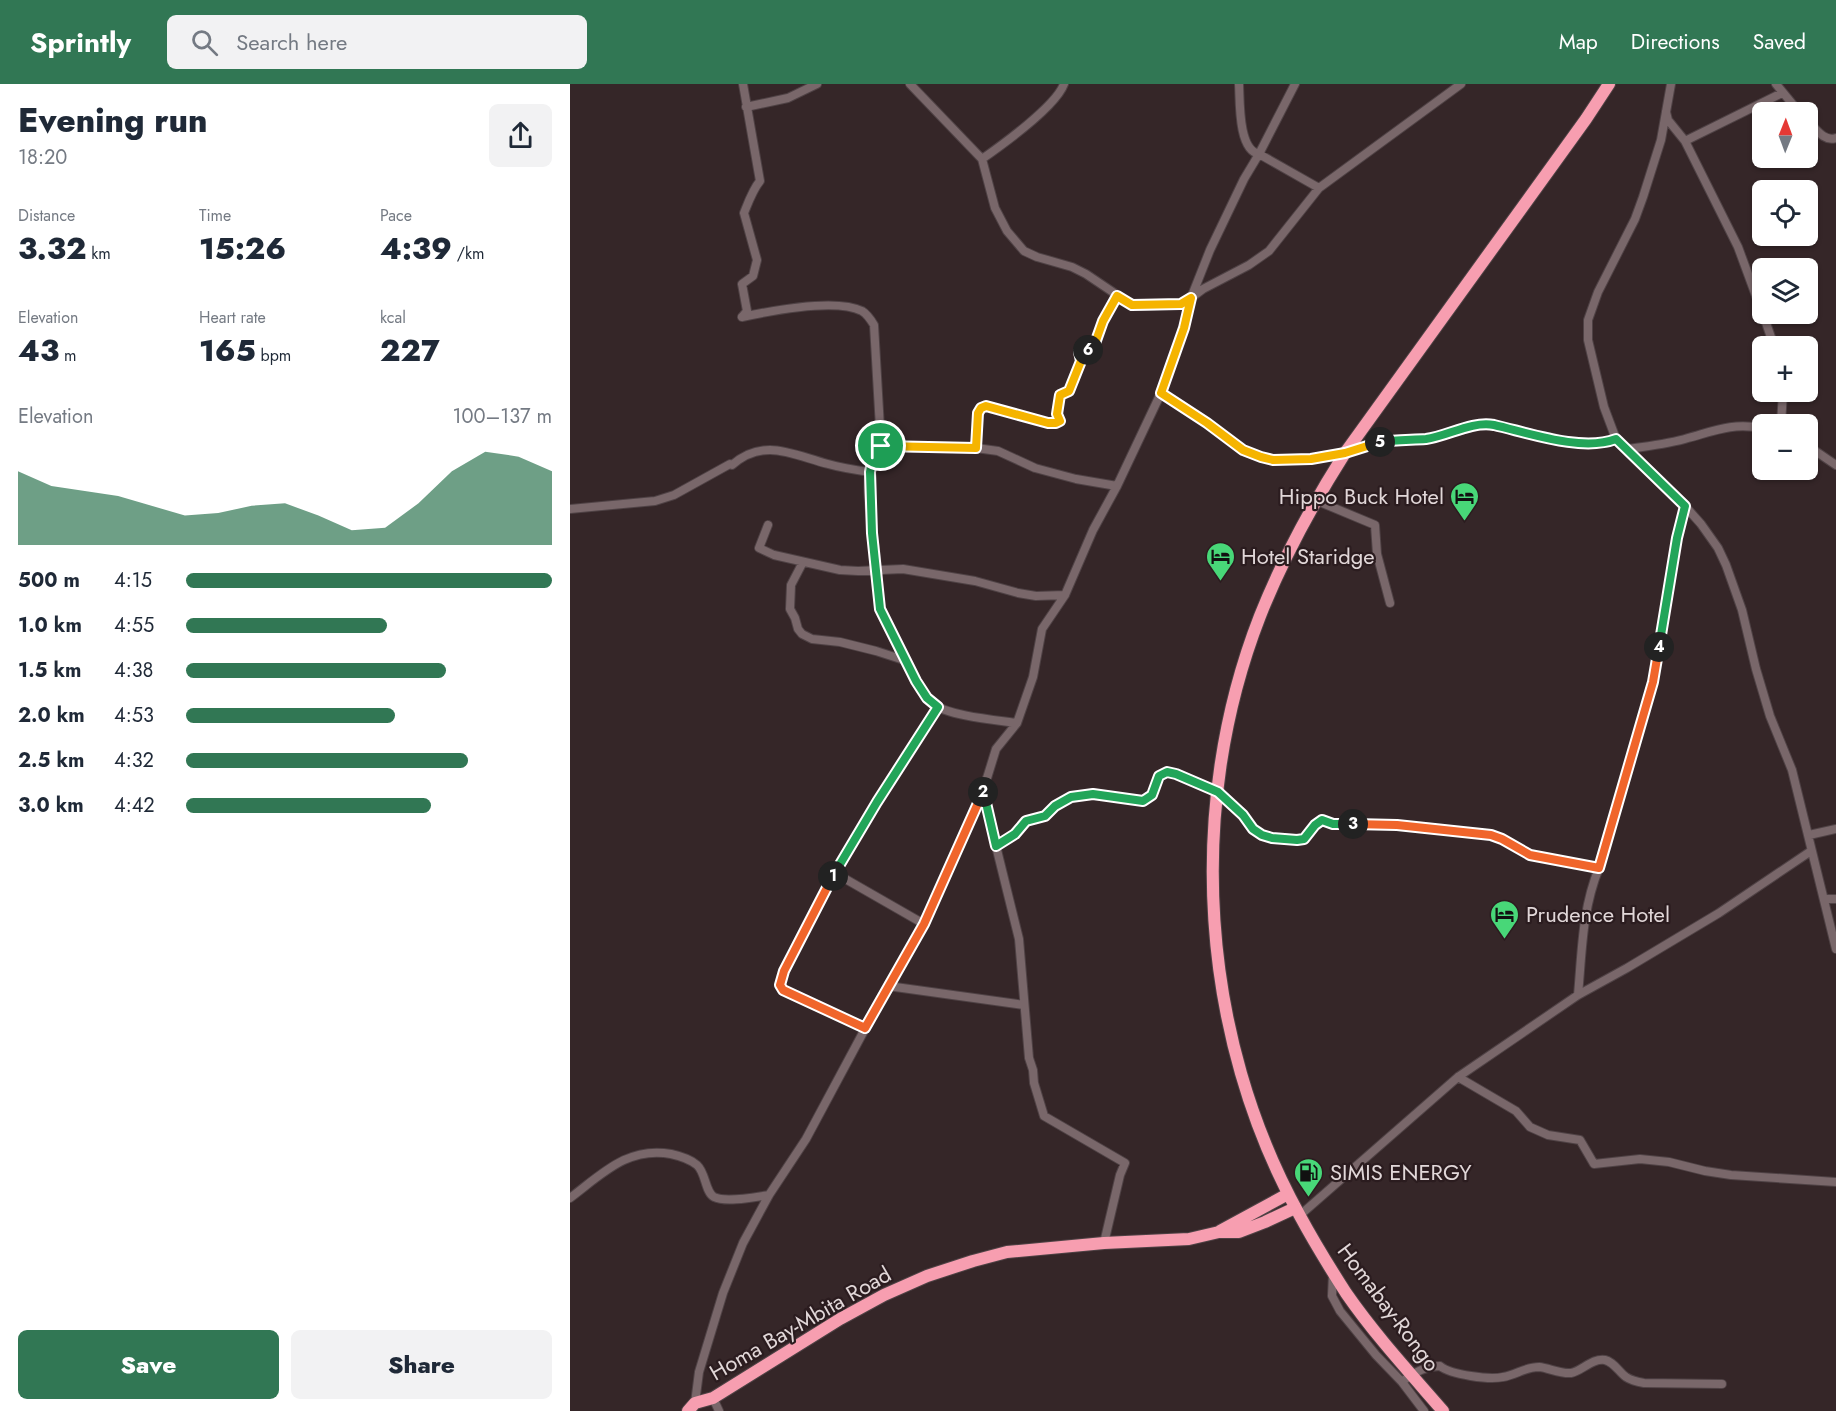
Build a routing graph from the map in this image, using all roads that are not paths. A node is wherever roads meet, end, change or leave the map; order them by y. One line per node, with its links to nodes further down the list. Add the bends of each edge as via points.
1 (743, 84): 13 (street)
2 (817, 84): 13 (street, via 788,98)
3 (910, 84): 19 (street)
4 (1064, 84): 19 (street, via 1056,97 1014,136)
5 (1239, 84): 18 (street, via 1241,123 1249,149)
6 (1294, 84): 18 (street)
7 (1461, 84): 20 (street)
8 (1609, 84): 30 (highway, Homabay-Rongo)
9 (1671, 84): 14 (street)
10 (1776, 84): 11 (street)
11 (1782, 93): 12 (street); 17 (street)
12 (1790, 102)
13 (746, 107): 27 (street, via 760,181 744,213 757,260 753,276 742,284 747,311 742,317 810,307 864,312 874,325)
14 (1665, 110): 17 (street); 26 (street, via 1660,140 1635,219 1588,320 1591,357)
15 (1818, 130): 16 (street, via 1826,138)
16 (1836, 138)
17 (1685, 141): 21 (street, via 1738,247)
18 (1259, 154): 20 (street); 23 (street, via 1210,250)
19 (982, 159): 22 (street, via 995,208 1024,251 1072,267)
20 (1319, 188): 23 (street, via 1269,251)
21 (1752, 284)
22 (1117, 296): 23 (street, via 1132,305 1181,304); 28 (street, via 1093,349 1079,352 1081,361 1069,391 1060,395 1060,421 1048,423 986,406 978,413)
23 (1191, 298): 24 (street)
24 (1161, 393): 30 (street, via 1249,453 1273,460); 34 (street)
25 (1752, 427): 29 (street, via 1721,428)
26 (1616, 439): 29 (street); 30 (street, via 1576,443 1492,425 1427,439 1375,442)
27 (881, 446): 28 (street); 33 (street, via 873,457)
28 (976, 448): 34 (street, via 998,451 1035,468)
29 (1628, 449): 36 (street)
30 (1345, 453): 35 (highway, Homabay-Rongo)
31 (1818, 453): 32 (street)
32 (1836, 465)
33 (870, 472): 37 (street, via 782,450 759,450 655,501); 40 (street)
34 (1117, 486): 41 (street)
35 (1315, 500): 42 (street, via 1375,525 1377,554); 47 (highway, Homabay-Rongo, via 1278,574 1246,658 1233,702)
36 (1685, 506): 49 (street, via 1718,548 1726,565); 52 (street, via 1653,682)
37 (570, 509)
38 (768, 525): 39 (street, via 759,548)
39 (803, 561): 40 (street, via 840,570); 43 (street, via 791,585 789,609 802,634)
40 (877, 570): 41 (street, via 903,569 940,575 1036,596); 43 (street, via 880,609)
41 (1065, 595): 45 (street, via 1042,629 1033,677)
42 (1390, 603)
43 (907, 661): 44 (street, via 927,698)
44 (938, 707): 45 (street); 53 (street)
45 (1017, 723): 46 (street, via 996,749)
46 (983, 790): 50 (street); 56 (street)
47 (1218, 792): 50 (street, via 1167,772 1159,776 1152,795 1143,801 1093,794 1071,797 1045,816 1026,821); 52 (street, via 1253,829 1272,838 1304,839 1322,820 1333,824 1397,825 1491,835 1530,855); 64 (highway, Homabay-Rongo, via 1214,922 1227,1019 1260,1131)
48 (1836, 829): 49 (street)
49 (1809, 835): 51 (street)
50 (996, 846): 60 (street, via 1019,939)
51 (1811, 851): 54 (street); 59 (street, via 1719,913)
52 (1599, 868): 59 (street, via 1582,936)
53 (835, 873): 56 (street); 61 (street, via 780,985 783,990)
54 (1825, 899): 55 (street); 57 (street)
55 (1836, 899)
56 (924, 924): 58 (street)
57 (1836, 949)
58 (888, 986): 60 (street); 61 (street)
59 (1578, 995): 62 (street)
60 (1024, 1005): 69 (street, via 1029,1058 1044,1116 1125,1163)
61 (865, 1028): 65 (street, via 806,1139)
62 (1458, 1077): 63 (street, via 1516,1111 1530,1127 1548,1135 1580,1140 1594,1164 1640,1159 1731,1175); 67 (street)
63 (1836, 1182)
64 (1288, 1194): 67 (highway, Homabay-Rongo); 68 (highway, Homa Bay-Mbita Road)
65 (769, 1195): 66 (street, via 730,1199 712,1196 697,1165 683,1157 655,1151 620,1160); 73 (street, via 743,1243 723,1293)
66 (570, 1198)
67 (1297, 1212): 68 (highway, Homa Bay-Mbita Road, via 1239,1232); 70 (highway, Homabay-Rongo, via 1333,1273)
68 (1219, 1232): 69 (highway, Homa Bay-Mbita Road, via 1189,1239)
69 (1104, 1243): 72 (highway, Homa Bay-Mbita Road, via 1007,1252 927,1276 840,1319)
70 (1407, 1378): 71 (street, via 1433,1366 1459,1374 1497,1378 1524,1368 1567,1373 1605,1360 1634,1381); 75 (street); 76 (highway, Homabay-Rongo)
71 (1722, 1384)
72 (713, 1398): 73 (highway, Homa Bay-Mbita Road); 74 (street)
73 (691, 1407)
74 (719, 1411)
75 (1424, 1411)
76 (1443, 1411)

